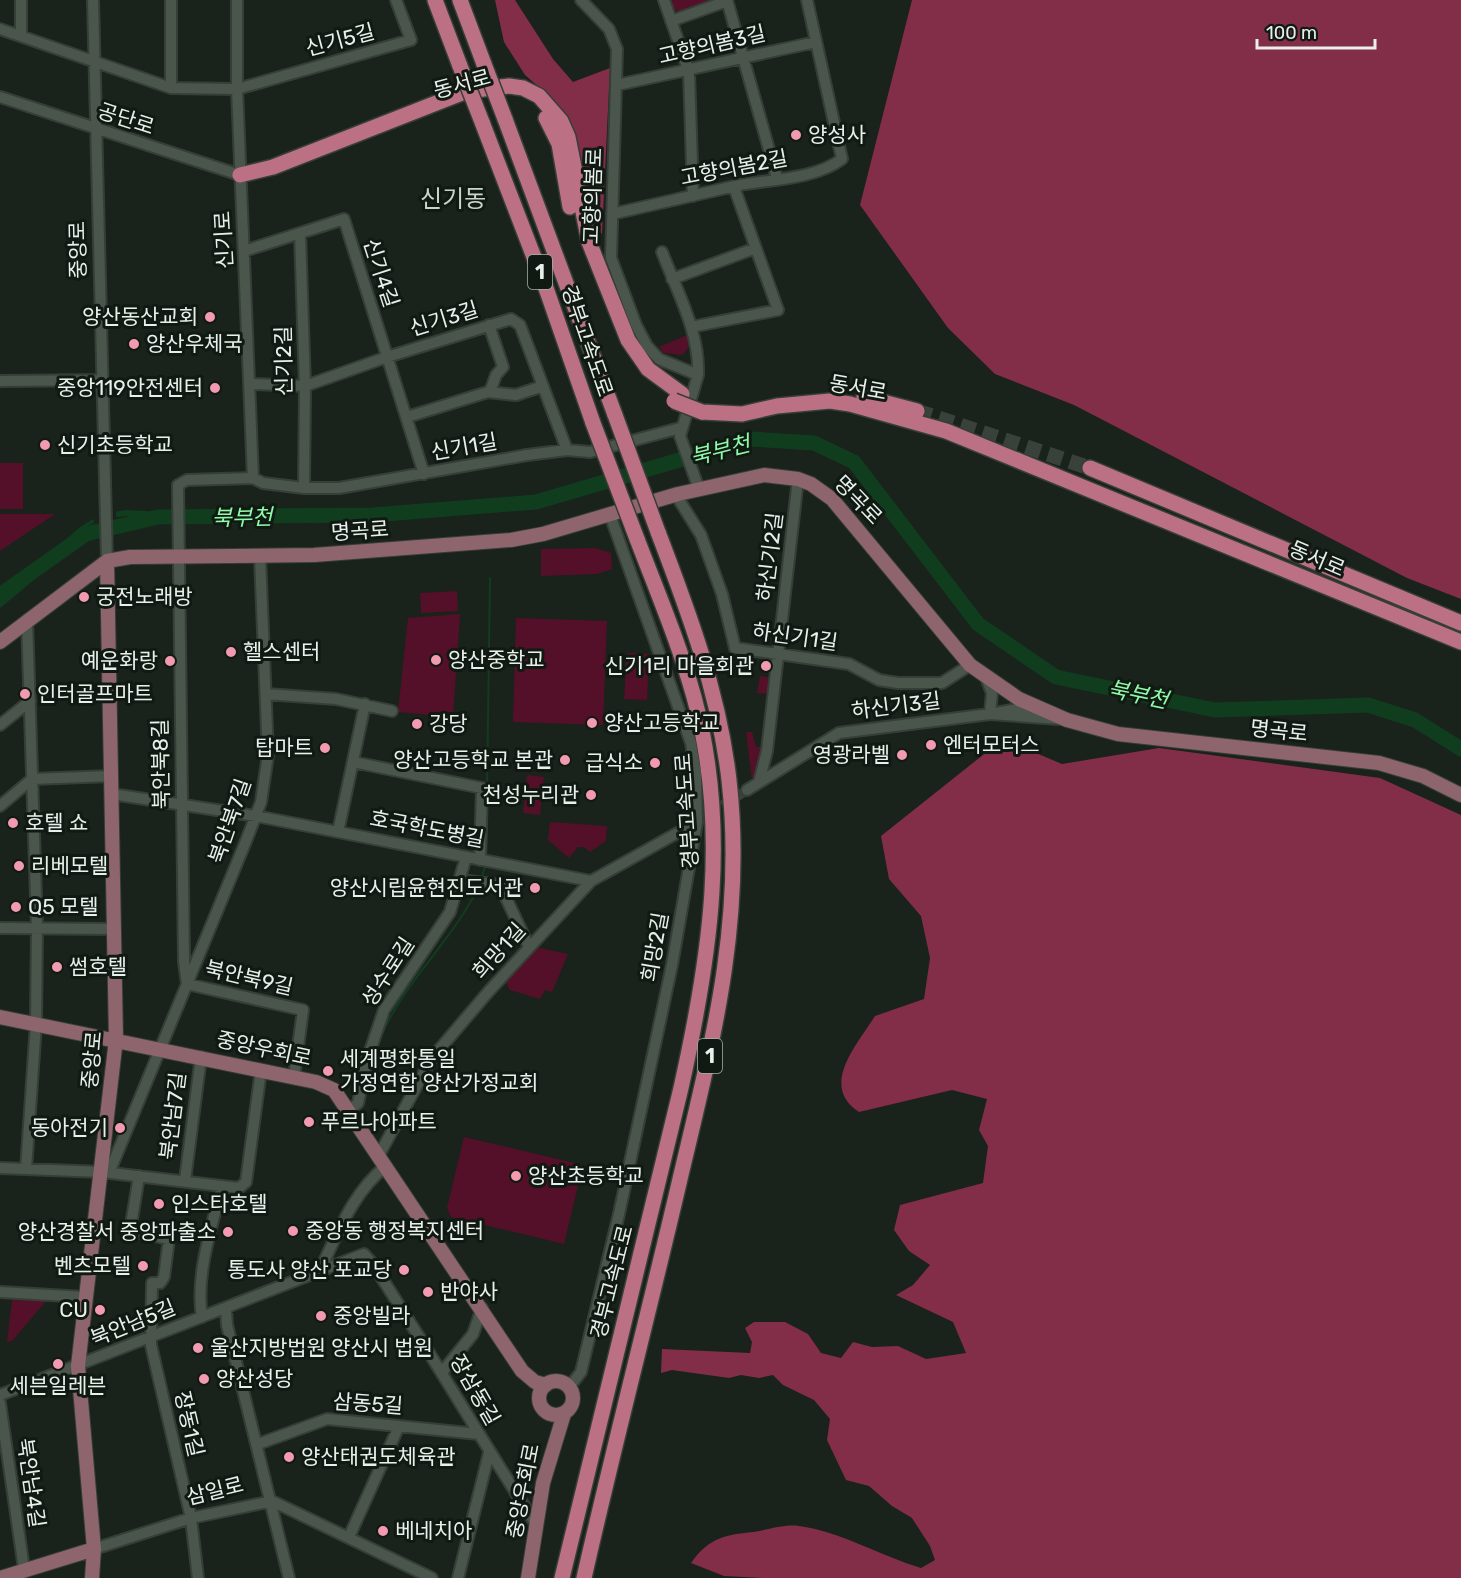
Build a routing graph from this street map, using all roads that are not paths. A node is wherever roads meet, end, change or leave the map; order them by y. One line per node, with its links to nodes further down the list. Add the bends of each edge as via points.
1 (21, 0): 14 (street)
2 (93, 0): 17 (street, 중앙로)
3 (171, 0): 20 (street)
4 (237, 0): 21 (street, 신기로)
5 (396, 0): 21 (street, 신기5길, via 411,40)
6 (435, 0): 147 (highway, 경부고속도로 / 1, bridge, via 674,633 694,698 712,807 712,901 696,1021)
7 (460, 0): 148 (highway, 경부고속도로 / 1, bridge, via 700,645 723,737 729,780 733,847 726,971 705,1078)
8 (581, 0): 19 (street, 고향의봄로, via 614,37)
9 (664, 0): 12 (street)
10 (727, 0): 12 (street); 16 (street)
11 (807, 0): 15 (street, 고향의봄2길)
12 (671, 21): 18 (street)
13 (0, 29): 14 (street)
14 (21, 36): 17 (street)
15 (816, 42): 16 (street, 고향의봄3길); 25 (street, 고향의봄2길, via 842,159 831,167)
16 (743, 59): 18 (street, 고향의봄3길); 25 (street)
17 (95, 62): 20 (street); 23 (street, 중앙로)
18 (689, 72): 19 (street, 고향의봄3길); 27 (street)
19 (617, 85): 28 (street, 고향의봄로)
20 (171, 88): 21 (street)
21 (237, 89): 24 (street, 신기로)
22 (0, 97): 23 (street, 공단로)
23 (96, 130): 24 (street, 공단로); 38 (street, 중앙로)
24 (240, 175): 31 (street, 신기로); 44 (highway, 동서로, via 273,167 467,91 509,86 539,96 561,121 568,137 589,242 628,340 648,369 678,398)
25 (777, 178): 26 (street, 고향의봄2길)
26 (734, 187): 27 (street, 고향의봄2길); 30 (street)
27 (693, 196): 28 (street, 고향의봄2길)
28 (612, 214): 37 (street, 고향의봄로, via 611,258 646,346 659,359)
29 (300, 233): 31 (street, 신기4길); 36 (street, 신기4길, via 344,219); 41 (street, 신기2길)
30 (756, 248): 33 (street); 35 (street, via 778,310)
31 (244, 251): 40 (street, 신기로)
32 (662, 252): 33 (street)
33 (672, 279): 35 (street)
34 (489, 325): 36 (street, 신기3길); 42 (street, 신기3길, via 511,320 519,325); 43 (street, via 503,368)
35 (691, 327): 37 (street, via 699,355)
36 (387, 357): 41 (street, 신기3길); 46 (street, 신기4길)
37 (698, 375): 47 (street)
38 (102, 380): 39 (street); 60 (street, 중앙로)
39 (0, 381)
40 (251, 384): 41 (street, 신기3길); 51 (street, 신기로)
41 (305, 386): 54 (street, 신기2길)
42 (543, 386): 43 (street, via 516,395); 48 (street, 신기3길)
43 (490, 392): 46 (street)
44 (703, 407): 45 (highway, 동서로, via 823,393 856,395); 64 (highway, 동서로, via 742,414 830,401 946,431)
45 (916, 411)
46 (407, 417): 50 (street, 신기4길)
47 (680, 432): 48 (street, 신기1길, via 590,452); 55 (street)
48 (567, 450): 50 (street, 신기1길)
49 (1090, 468): 62 (highway, 동서로)
50 (424, 474): 54 (street, 신기1길, via 339,488)
51 (253, 478): 53 (street, 신기1길, via 187,480); 54 (street, 신기1길)
52 (798, 479): 55 (main road, 명곡로, via 764,476); 65 (street, 하신기2길); 66 (main road, 명곡로, via 821,490 844,511)
53 (178, 485): 58 (street, 북안북8길)
54 (304, 488)
55 (699, 489): 56 (main road, 명곡로)
56 (676, 495): 57 (main road, 명곡로); 65 (street, 하신기1길, via 701,535 722,594 735,648)
57 (610, 516): 59 (main road, 명곡로, via 511,540); 86 (street, 희망2길, via 691,743)
58 (178, 550): 59 (main road, 명곡로); 60 (main road, 명곡로); 83 (street, 북안북8길)
59 (260, 557): 68 (street, 북안북7길)
60 (107, 561): 61 (main road, 명곡로); 77 (main road, 중앙로)
61 (27, 620): 63 (main road, 명곡로); 69 (street)
62 (1461, 623)
63 (0, 642)
64 (1461, 642)
65 (778, 653): 66 (street, 하신기1길, via 849,664 879,680 898,683 942,683); 79 (street, 하신기2길, via 767,751)
66 (970, 665): 67 (main road, 명곡로)
67 (987, 680): 71 (main road, 명곡로); 73 (street, via 992,693)
68 (266, 694): 70 (street); 85 (street, 북안북7길, via 267,768)
69 (30, 701): 75 (street); 78 (street)
70 (365, 704): 72 (street); 76 (street)
71 (1033, 706): 73 (street); 74 (main road, 명곡로)
72 (392, 711)
73 (990, 714): 74 (street, 하신기3길); 79 (street, 하신기3길, via 839,733)
74 (1067, 720): 82 (main road, 명곡로, via 1118,734 1379,763 1423,776)
75 (0, 725)
76 (353, 762): 87 (street); 89 (street, via 482,788)
77 (111, 776): 78 (street); 81 (main road, 중앙로)
78 (32, 779): 84 (street); 93 (street)
79 (759, 782): 80 (street, 하신기3길)
80 (747, 790)
81 (112, 794): 83 (street, 호국학도병길); 94 (main road, 중앙로)
82 (1461, 795)
83 (181, 804): 85 (street, 호국학도병길); 96 (street, 북안북8길)
84 (0, 806)
85 (256, 816): 87 (street, 호국학도병길); 96 (street, 북안북7길)
86 (697, 822): 91 (street, 희망1길); 124 (street, 희망2길, via 672,964 616,1226 581,1372)
87 (338, 832): 88 (street, 호국학도병길)
88 (466, 857): 89 (street, 호국학도병길); 90 (street, 성수로길)
89 (484, 860): 91 (street, 호국학도병길)
90 (460, 880): 95 (street, via 500,885); 104 (street, 성수로길, via 450,912 384,1010 358,1103)
91 (591, 881): 95 (street, 희망1길)
92 (0, 928): 93 (street)
93 (37, 928): 94 (street); 98 (street)
94 (114, 928): 99 (main road, 중앙로)
95 (529, 947): 105 (street, 희망1길, via 428,1064)
96 (187, 984): 100 (street, 북안북7길); 103 (street, 북안북9길, via 303,1010)
97 (0, 1017): 98 (main road, 중앙우회로)
98 (36, 1024): 99 (main road, 중앙우회로); 107 (street)
99 (117, 1039): 100 (main road, 중앙우회로); 108 (main road, 중앙로)
100 (160, 1048): 101 (main road, 중앙우회로); 108 (street, 북안북7길)
101 (201, 1057): 102 (main road, 중앙우회로); 110 (street, 북안남7길)
102 (261, 1070): 103 (main road, 중앙우회로); 111 (street, 북안남7길, via 246,1182 239,1188)
103 (294, 1077): 104 (main road, 중앙우회로, via 326,1085)
104 (350, 1110): 105 (main road, 중앙우회로)
105 (383, 1160): 112 (street, via 350,1208); 116 (main road, 중앙우회로)
106 (0, 1168): 107 (street, 북안남7길)
107 (26, 1169): 108 (street, 북안남7길)
108 (106, 1173): 109 (street, 북안남7길); 115 (main road, 중앙로)
109 (139, 1176): 110 (street, 북안남7길); 113 (street, 북안남7길, via 130,1231 169,1239 164,1277)
110 (185, 1180): 111 (street, 북안남7길)
111 (222, 1186): 118 (street, 북안남5길, via 204,1266)
112 (320, 1270): 117 (street, 북안남5길); 121 (street, 장삼동길, via 364,1254)
113 (152, 1283): 119 (street, 장동1길)
114 (0, 1292): 115 (street)
115 (84, 1297): 120 (main road, 중앙로)
116 (482, 1308): 121 (street, via 473,1334); 122 (main road, 중앙우회로)
117 (226, 1309): 118 (street, 북안남5길); 131 (street)
118 (202, 1317): 119 (street, 북안남5길)
119 (151, 1337): 120 (street, 북안남5길); 135 (street, 장동1길)
120 (78, 1366): 125 (street); 138 (main road, 중앙로)
121 (443, 1371): 130 (street, 장삼동길)
122 (522, 1371): 123 (main road, 중앙우회로); 127 (main road)
123 (546, 1385): 124 (main road, via 557,1381); 127 (main road)
124 (567, 1385): 128 (main road, via 574,1400)
125 (0, 1395)
126 (0, 1403): 139 (street, 북안남4길)
127 (541, 1405): 128 (main road, via 553,1415); 132 (main road)
128 (564, 1414): 132 (main road, 중앙우회로)
129 (399, 1426): 130 (street, 삼동5길); 131 (street, 삼동5길, via 327,1419); 137 (street)
130 (479, 1434): 133 (street, 장삼동길)
131 (258, 1444): 134 (street)
132 (551, 1449): 136 (main road, 중앙우회로)
133 (489, 1453): 136 (street, 장삼동길); 145 (street)
134 (272, 1501): 135 (street, 삼일로); 137 (street, 삼일로); 143 (street)
135 (191, 1518): 138 (street, 삼일로); 142 (street, 장동1길)
136 (537, 1526): 146 (main road, 중앙우회로)
137 (350, 1537): 144 (street, 삼일로)
138 (94, 1549): 139 (main road, 삼일로); 141 (main road, 중앙로)
139 (24, 1569): 140 (main road, 삼일로)
140 (0, 1578)
141 (92, 1578)
142 (198, 1578)
143 (289, 1578)
144 (432, 1578)
145 (458, 1578)
146 (528, 1578)
147 (562, 1578)
148 (584, 1578)

